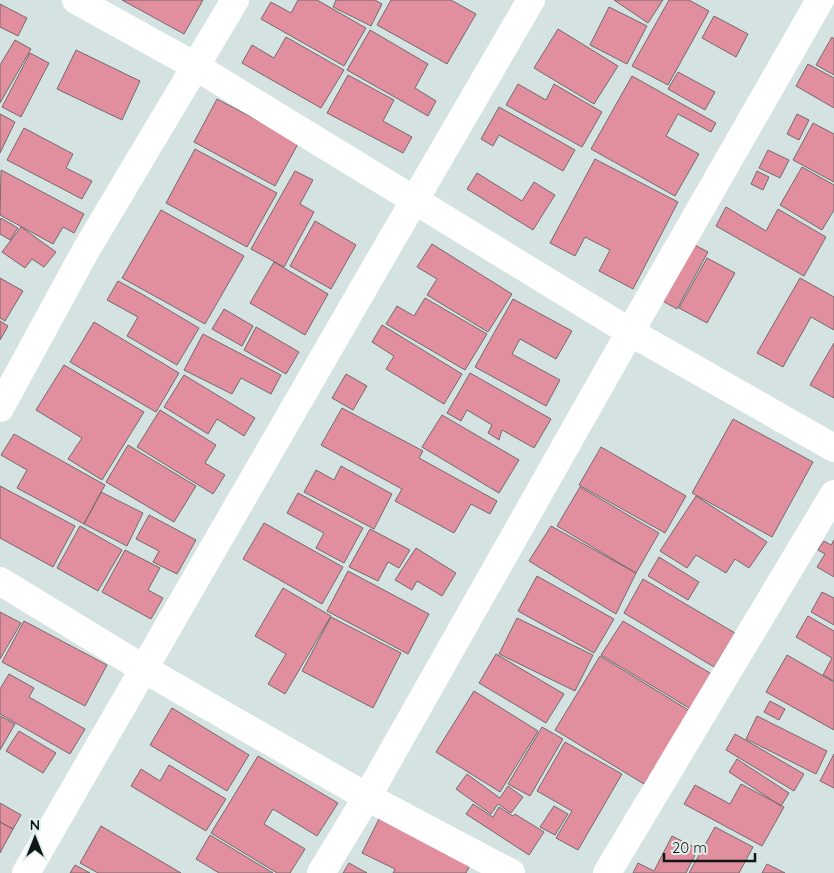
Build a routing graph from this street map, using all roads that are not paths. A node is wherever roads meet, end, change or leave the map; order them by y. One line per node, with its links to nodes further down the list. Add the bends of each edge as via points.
1 (76, 0): 5 (street)
2 (235, 0): 5 (street)
3 (531, 0): 6 (street)
4 (820, 0): 7 (street)
5 (195, 66): 6 (street); 8 (street, via 86,250)
6 (414, 200): 7 (street); 12 (street)
7 (630, 332): 9 (street); 13 (street)
8 (0, 408)
9 (834, 448)
10 (834, 494): 17 (street)
11 (0, 581): 12 (street)
12 (144, 669): 13 (street); 14 (street)
13 (366, 797): 15 (street); 16 (street)
14 (26, 873)
15 (321, 873)
16 (510, 873)
17 (607, 873)

